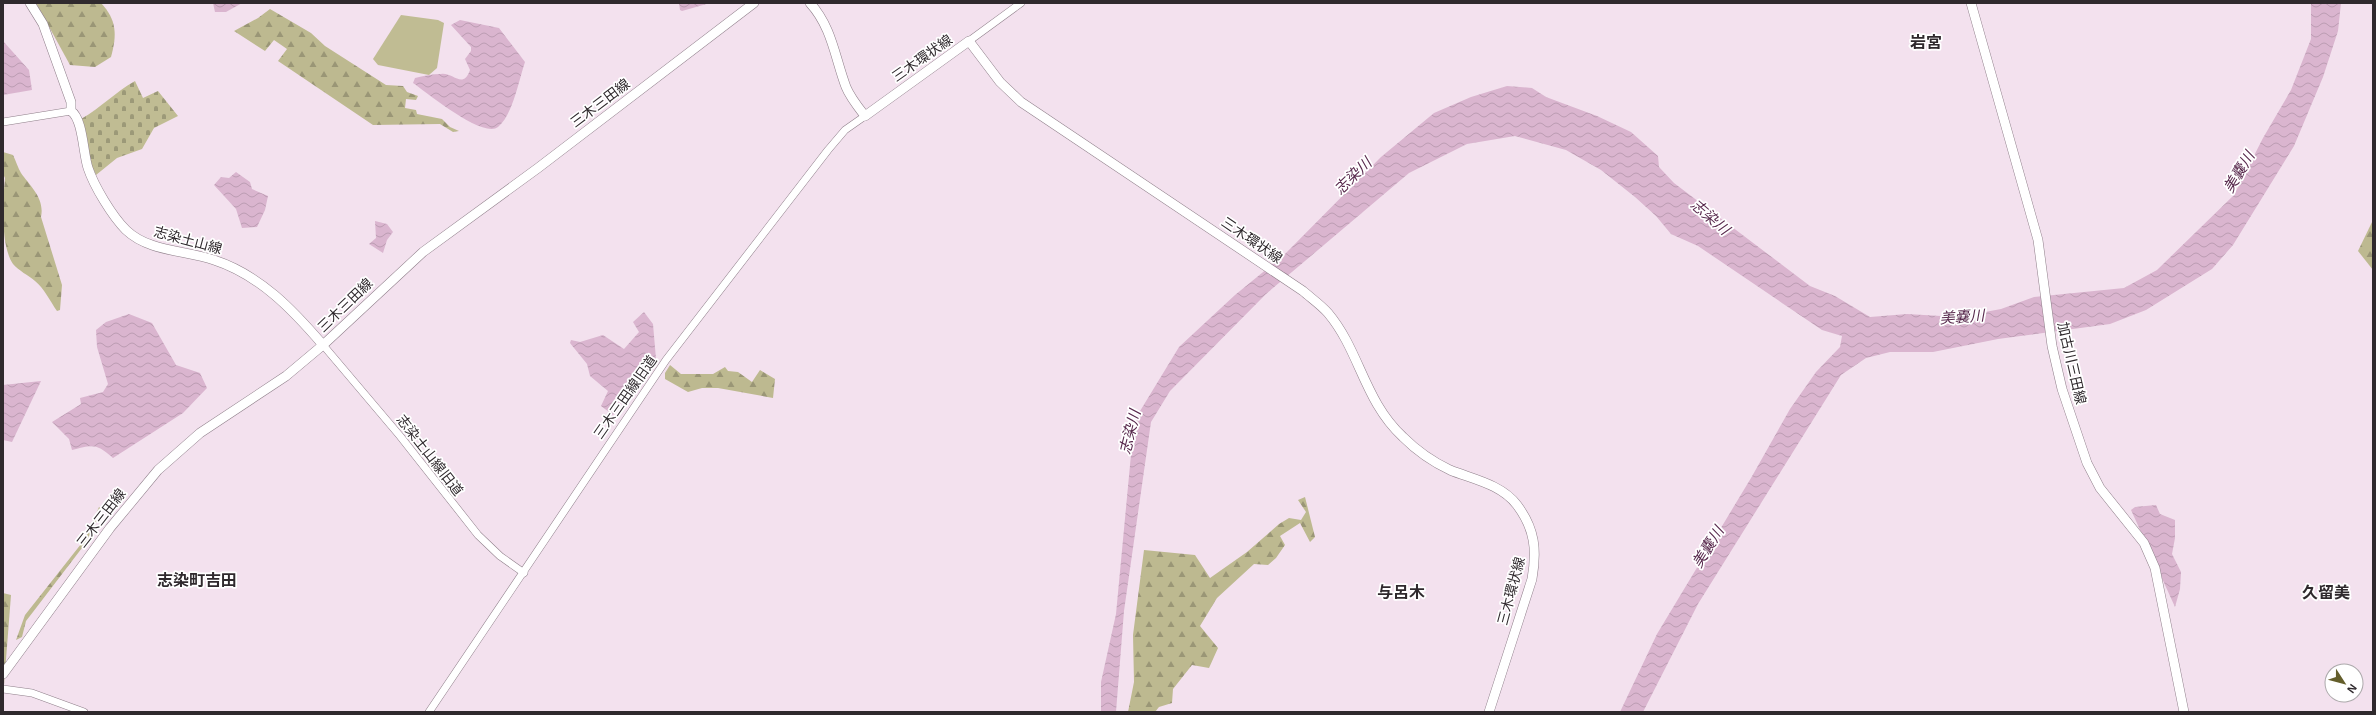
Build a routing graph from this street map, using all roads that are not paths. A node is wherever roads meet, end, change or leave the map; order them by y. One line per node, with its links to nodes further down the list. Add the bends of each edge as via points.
1 (30, 3): 7 (main road, 志染土山線, via 43,24 71,102)
2 (754, 3): 10 (main road, 三木三田線, via 538,168 422,252)
3 (810, 3): 8 (main road, via 824,22 847,89)
4 (1021, 3): 6 (street)
5 (1971, 3): 17 (main road, 加古川三田線, via 2038,240 2052,346 2062,389 2086,463 2100,488 2144,543 2155,568)
6 (969, 41): 8 (main road, 三木環状線); 16 (main road, 三木環状線, via 1000,82 1021,102 1296,286 1328,313 1340,331 1377,408 1395,430 1438,464 1504,493 1515,503 1527,519 1536,550 1532,579)
7 (71, 111): 9 (street); 10 (main road, 志染土山線, via 78,120 87,167 93,181 125,229 135,238 150,245 213,259 238,270 269,290 294,312)
8 (865, 116): 11 (street, 三木三田線旧道, via 845,130 828,150 666,360)
9 (3, 122)
10 (323, 345): 11 (street, 志染土山線旧道, via 400,436 478,535 500,556); 12 (main road, 三木三田線, via 286,376 200,433 158,470 110,528)
11 (524, 573): 15 (street, 三木三田線旧道)
12 (3, 674)
13 (3, 689): 14 (street, via 32,693)
14 (84, 712)
15 (429, 712)
16 (1489, 712)
17 (2184, 712)

